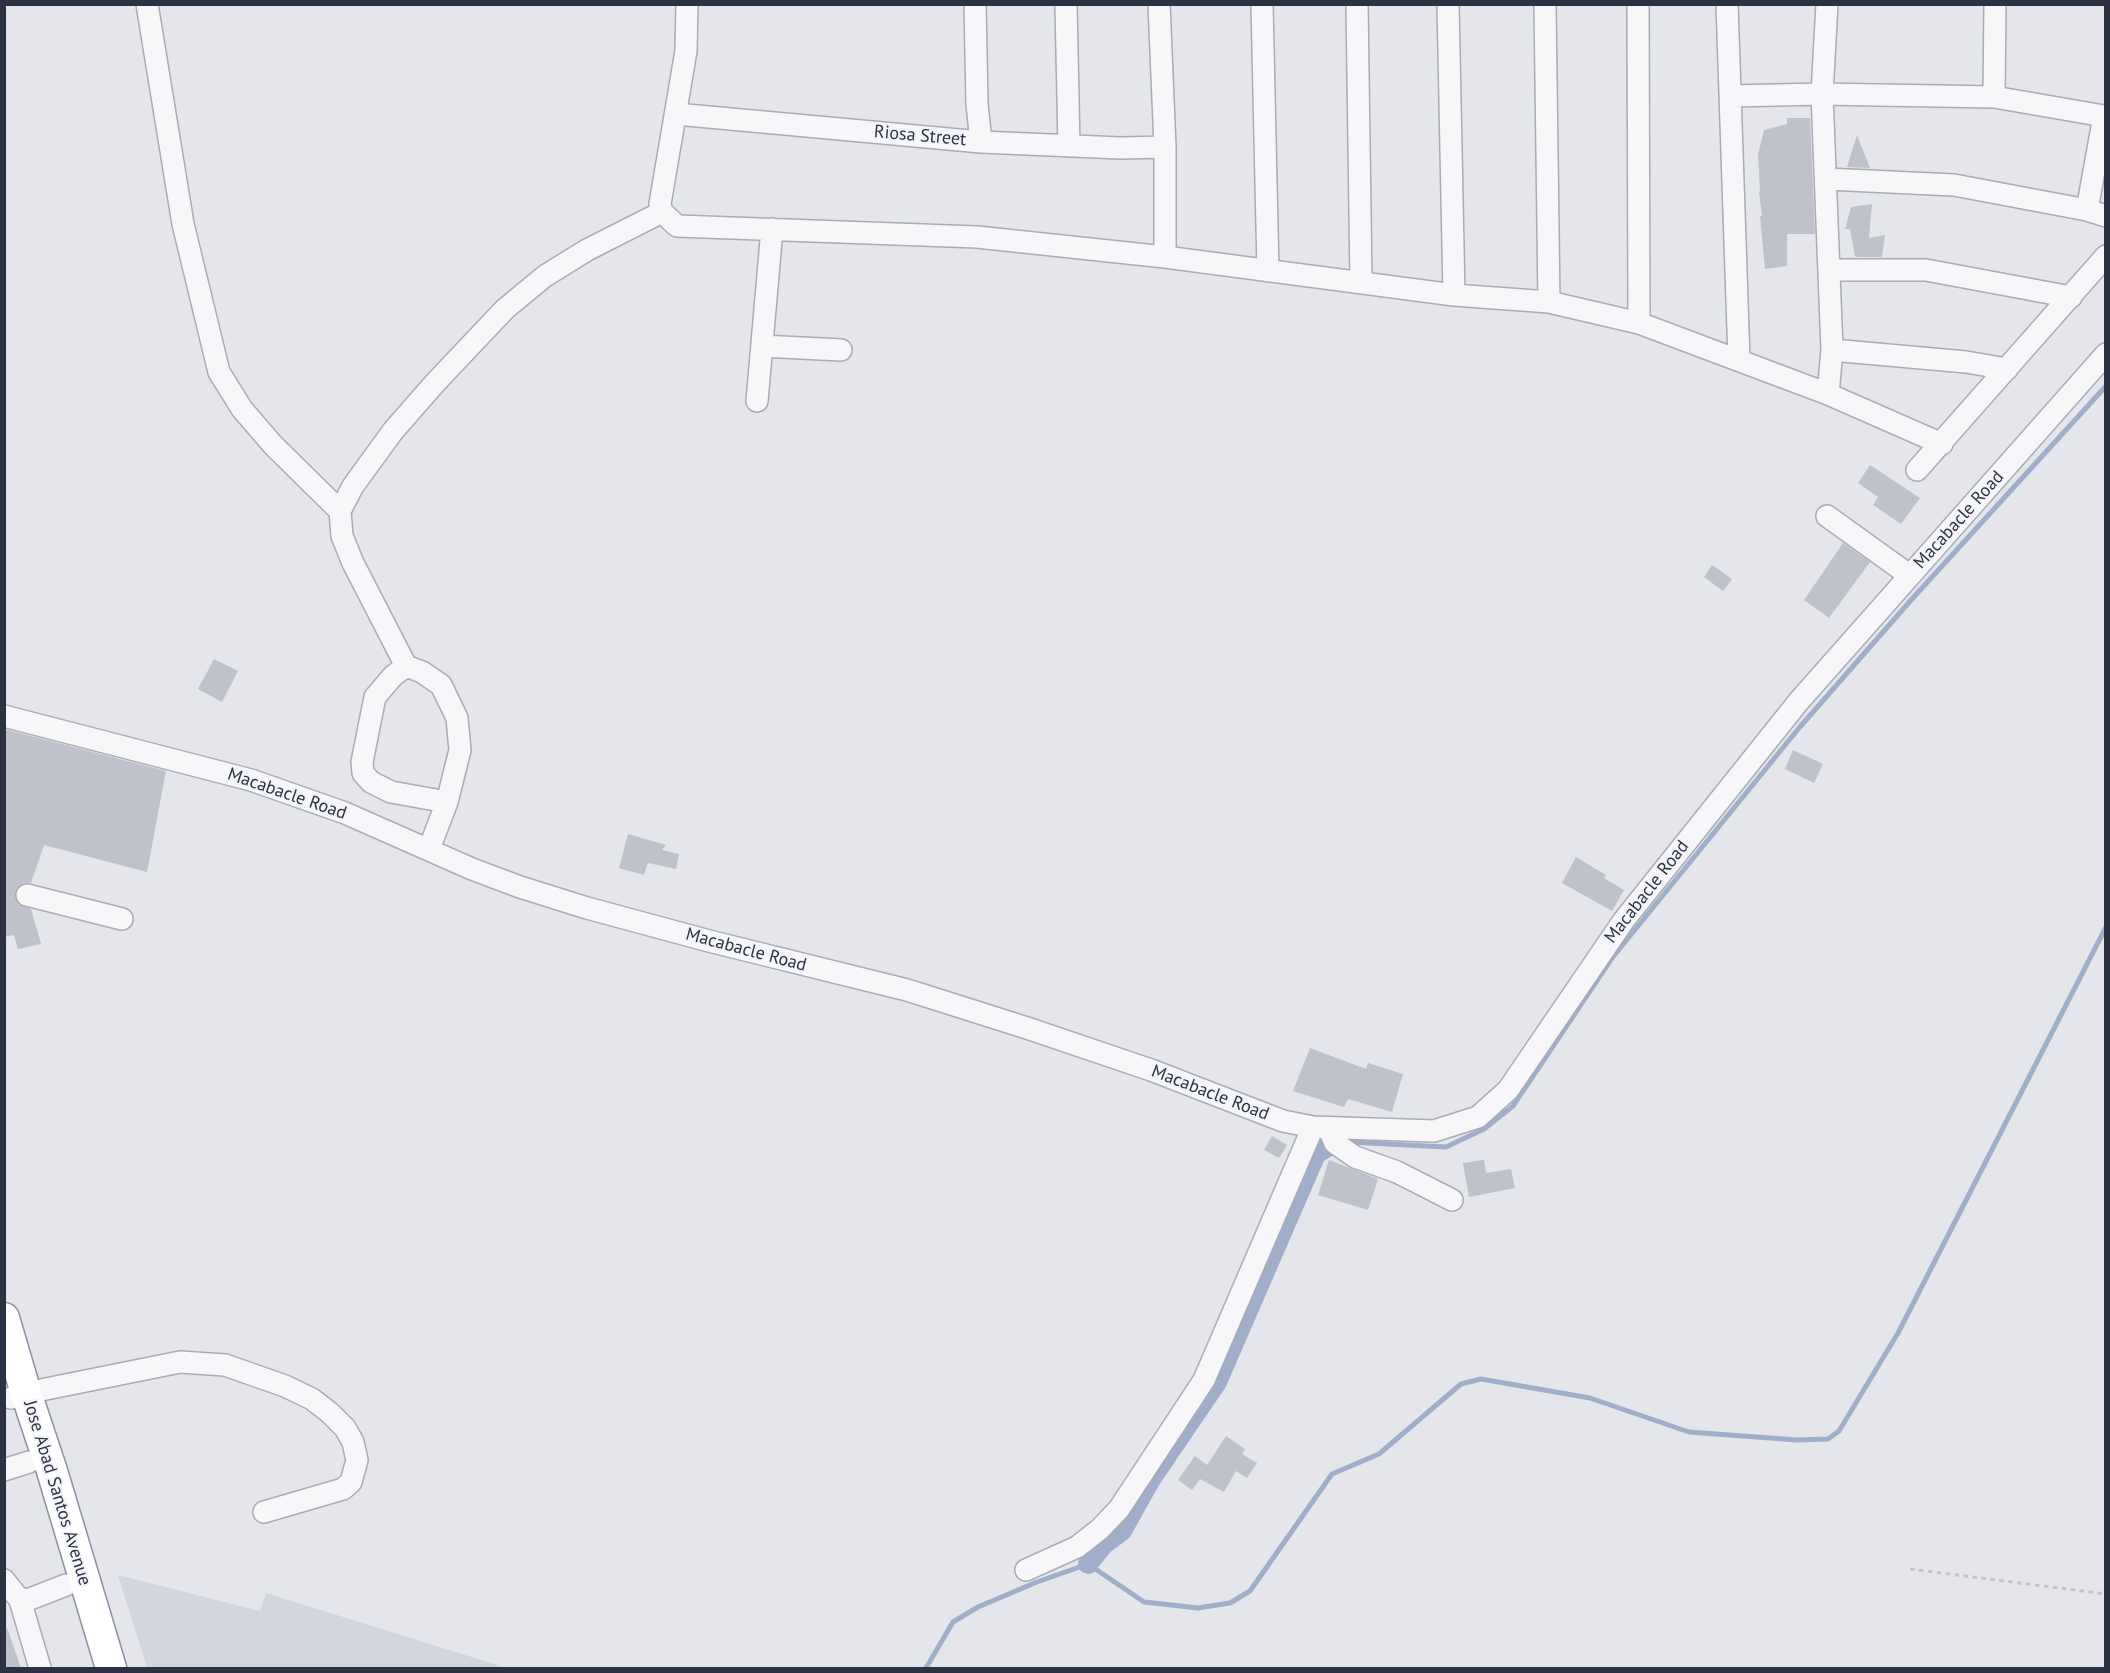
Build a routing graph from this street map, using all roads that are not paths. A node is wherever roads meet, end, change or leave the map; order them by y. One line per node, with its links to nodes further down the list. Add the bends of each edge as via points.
1 (147, 4): 44 (street, via 183,224 219,372 242,409 273,445)
2 (687, 4): 17 (street, via 686,51)
3 (975, 4): 18 (street)
4 (1066, 4): 19 (street)
5 (1159, 4): 20 (street)
6 (1263, 4): 28 (street)
7 (1357, 4): 29 (street)
8 (1448, 4): 30 (street)
9 (1545, 4): 32 (street)
10 (1638, 4): 33 (street)
11 (1727, 4): 15 (street)
12 (1827, 4): 14 (street)
13 (1995, 4): 16 (street)
14 (1822, 93): 15 (street); 16 (street); 21 (street)
15 (1730, 96): 38 (street)
16 (1994, 97): 23 (street, via 2104,116)
17 (676, 114): 18 (street, Riosa Street); 22 (street, via 660,204)
18 (981, 142): 19 (street, Riosa Street)
19 (1069, 146): 20 (street, Riosa Street)
20 (1165, 147): 26 (street)
21 (1827, 179): 23 (street, via 1954,185); 27 (street)
22 (662, 212): 24 (street, via 677,226); 44 (street, via 587,250 545,276 505,309 393,431)
23 (2096, 213)
24 (772, 230): 26 (street, via 976,237); 34 (street)
25 (2106, 256): 31 (street)
26 (1165, 257): 28 (street)
27 (1829, 270): 31 (street, via 1926,270); 36 (street)
28 (1268, 271): 29 (street)
29 (1361, 283): 30 (street)
30 (1454, 295): 32 (street)
31 (2071, 297): 39 (street)
32 (1549, 302): 33 (street)
33 (1639, 323): 38 (street)
34 (762, 346): 35 (street); 41 (street)
35 (841, 350)
36 (1832, 350): 39 (street); 40 (street)
37 (2106, 354): 46 (street, Macabacle Road)
38 (1739, 360): 40 (street)
39 (2007, 369): 42 (street)
40 (1827, 394): 42 (street)
41 (757, 401)
42 (1942, 444): 43 (street)
43 (1917, 470)
44 (340, 511): 47 (street, via 342,536)
45 (1827, 516): 46 (street)
46 (1909, 576): 53 (street, Macabacle Road, via 1799,701 1624,920 1508,1090 1494,1104 1478,1117 1434,1131)
47 (406, 666): 49 (street, via 441,685 457,718 460,750); 49 (street, via 375,697 363,773 370,782 391,792)
48 (4, 716): 50 (street, Macabacle Road, via 251,780 345,813)
49 (447, 802): 50 (street)
50 (429, 849): 53 (street, Macabacle Road, via 472,869 587,908 907,990 1151,1070 1283,1121)
51 (27, 895): 52 (street)
52 (122, 919)
53 (1323, 1127): 54 (street, via 1335,1143 1354,1157 1397,1172); 59 (street, via 1204,1380 1119,1509 1077,1546)
54 (1452, 1200)
55 (4, 1318): 56 (highway, Jose Abad Santos Avenue)
56 (14, 1390): 57 (highway, Jose Abad Santos Avenue); 58 (street, via 180,1362 225,1365 312,1399 345,1428 353,1442 357,1460 351,1482 343,1489); 65 (highway, Jose Abad Santos Avenue, via 52,1471)
57 (17, 1466): 61 (highway, Jose Abad Santos Avenue)
58 (264, 1512)
59 (1026, 1570)
60 (4, 1580): 62 (street)
61 (66, 1585): 62 (street); 64 (highway, Jose Abad Santos Avenue)
62 (20, 1600): 63 (street)
63 (40, 1668)
64 (93, 1668)
65 (111, 1668)

